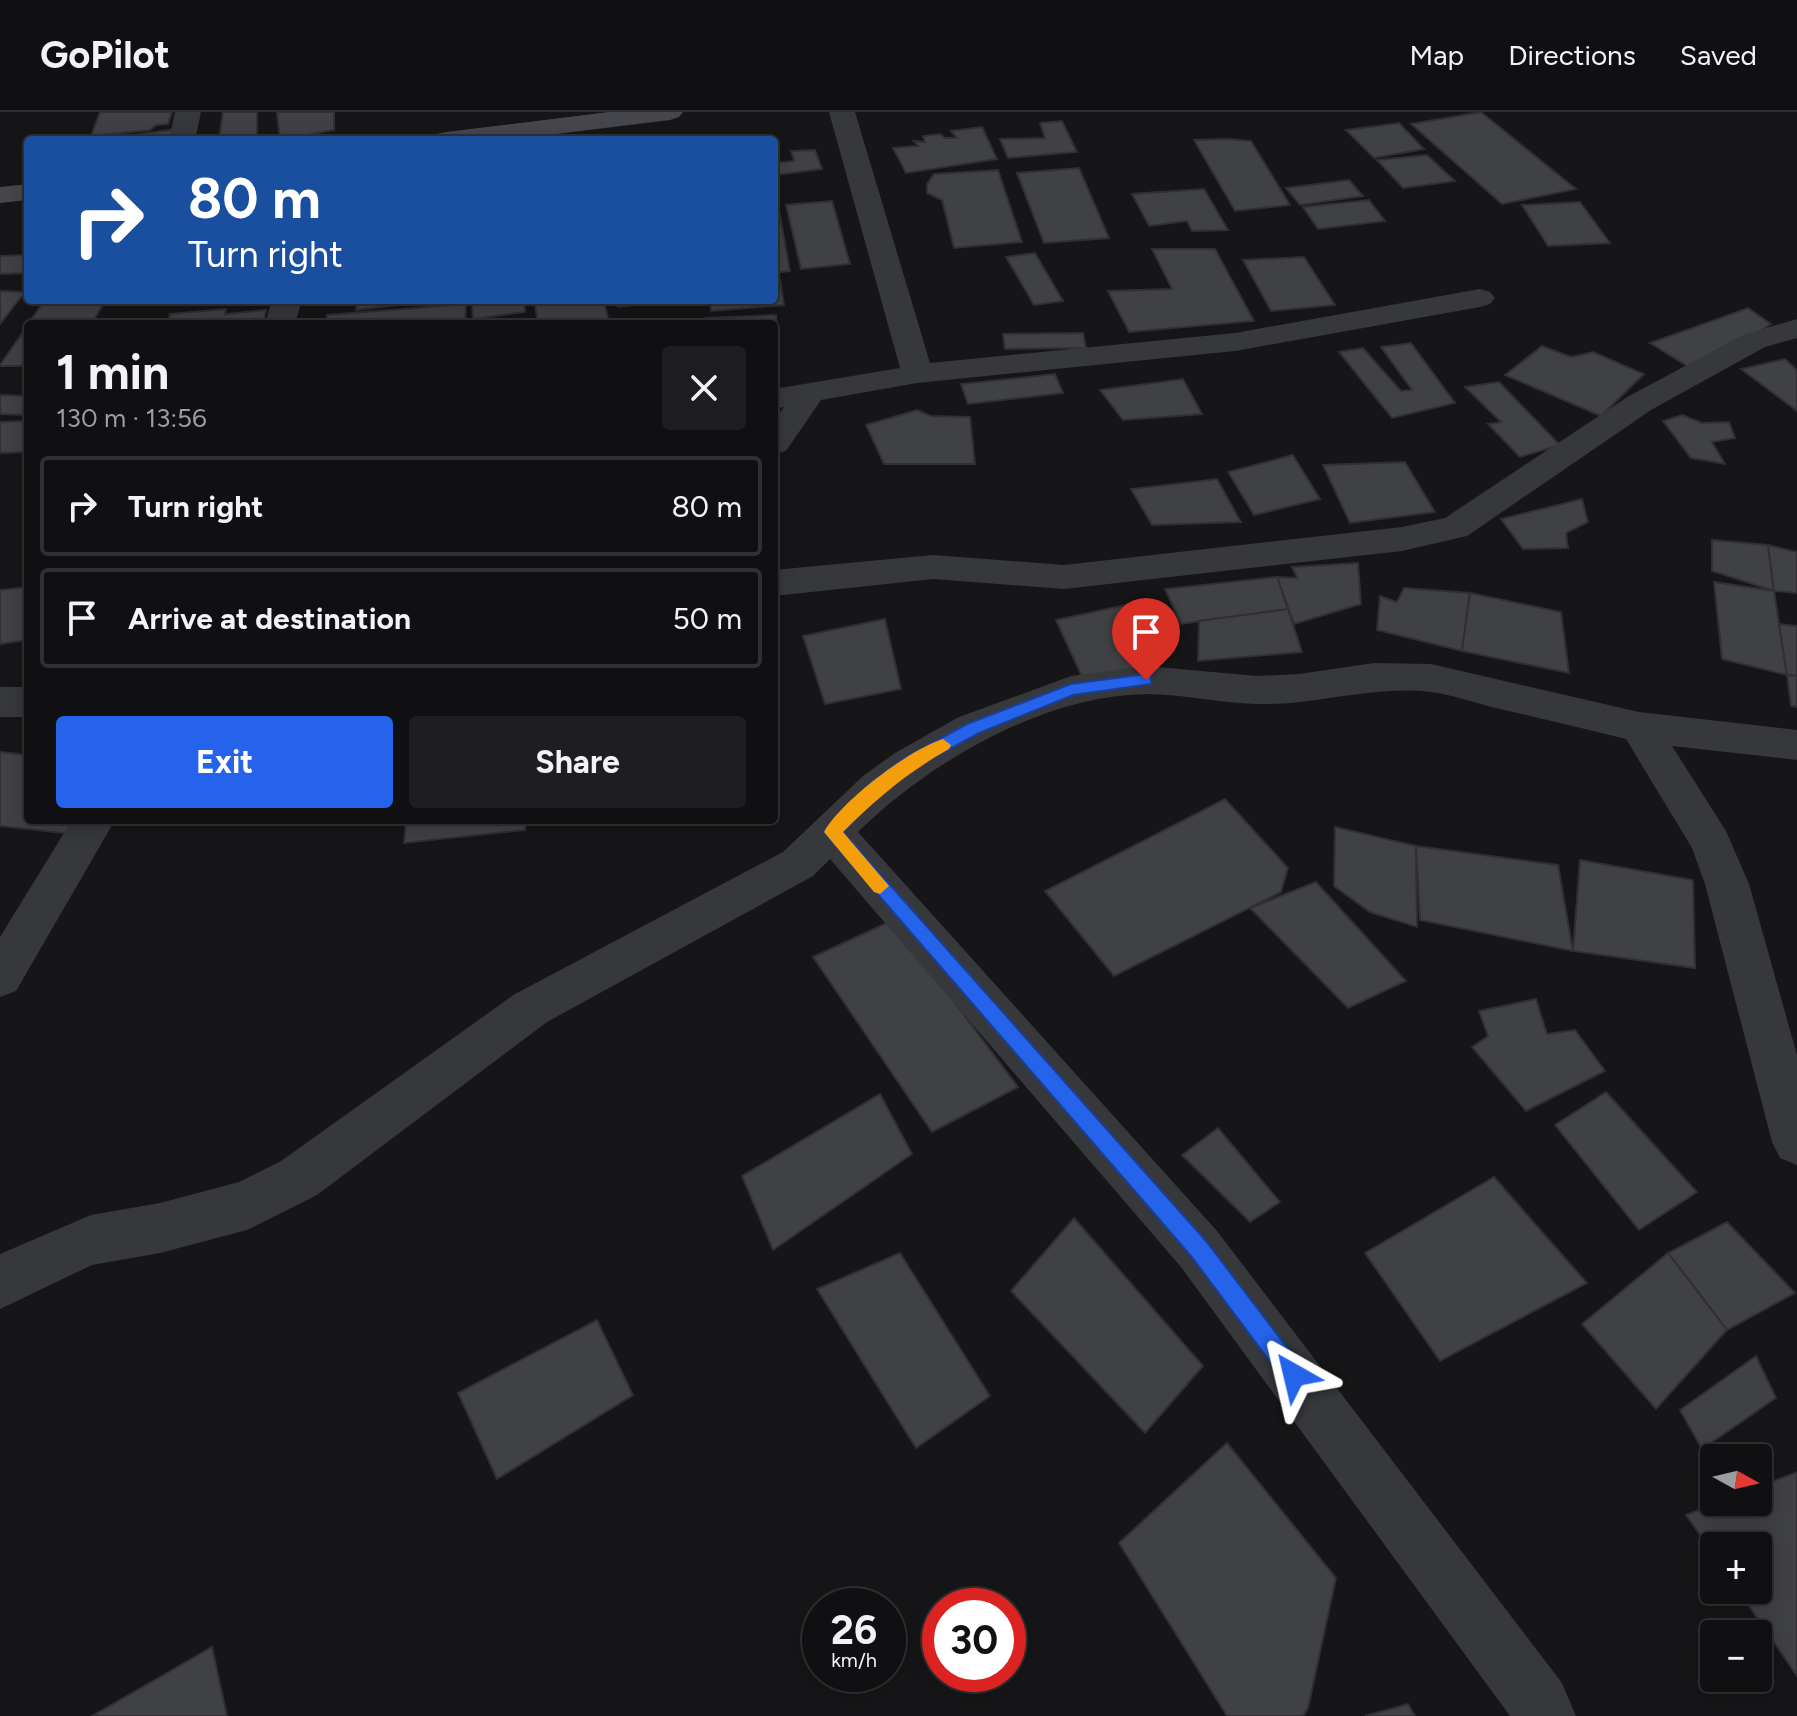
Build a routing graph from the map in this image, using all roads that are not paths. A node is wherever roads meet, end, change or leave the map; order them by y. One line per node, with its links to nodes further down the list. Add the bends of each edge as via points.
1 (188, 112): 4 (street)
2 (670, 112): 5 (main road)
3 (842, 112): 10 (street)
4 (183, 136)
5 (478, 136)
6 (24, 192): 7 (main road)
7 (0, 195)
8 (1480, 298): 10 (street, via 1235,342)
9 (1797, 328): 14 (street, via 1754,341 1640,403 1455,528 1402,539 1064,577 933,567)
10 (917, 374): 11 (street)
11 (809, 395): 12 (street); 13 (street)
12 (778, 399)
13 (778, 438)
14 (778, 583)
15 (0, 702): 16 (street)
16 (24, 702)
17 (1639, 727): 18 (street); 20 (street, via 1431,678 1374,677 1257,690 1186,681 1113,682 1071,690 973,728 909,764); 22 (street, via 1711,843 1727,884)
18 (1797, 745)
19 (92, 824): 21 (street)
20 (832, 832): 23 (street, via 798,864 531,1008 299,1178 247,1205 91,1240); 24 (street, via 1199,1249)
21 (0, 977)
22 (1797, 1142)
23 (0, 1283)
24 (1545, 1716)

